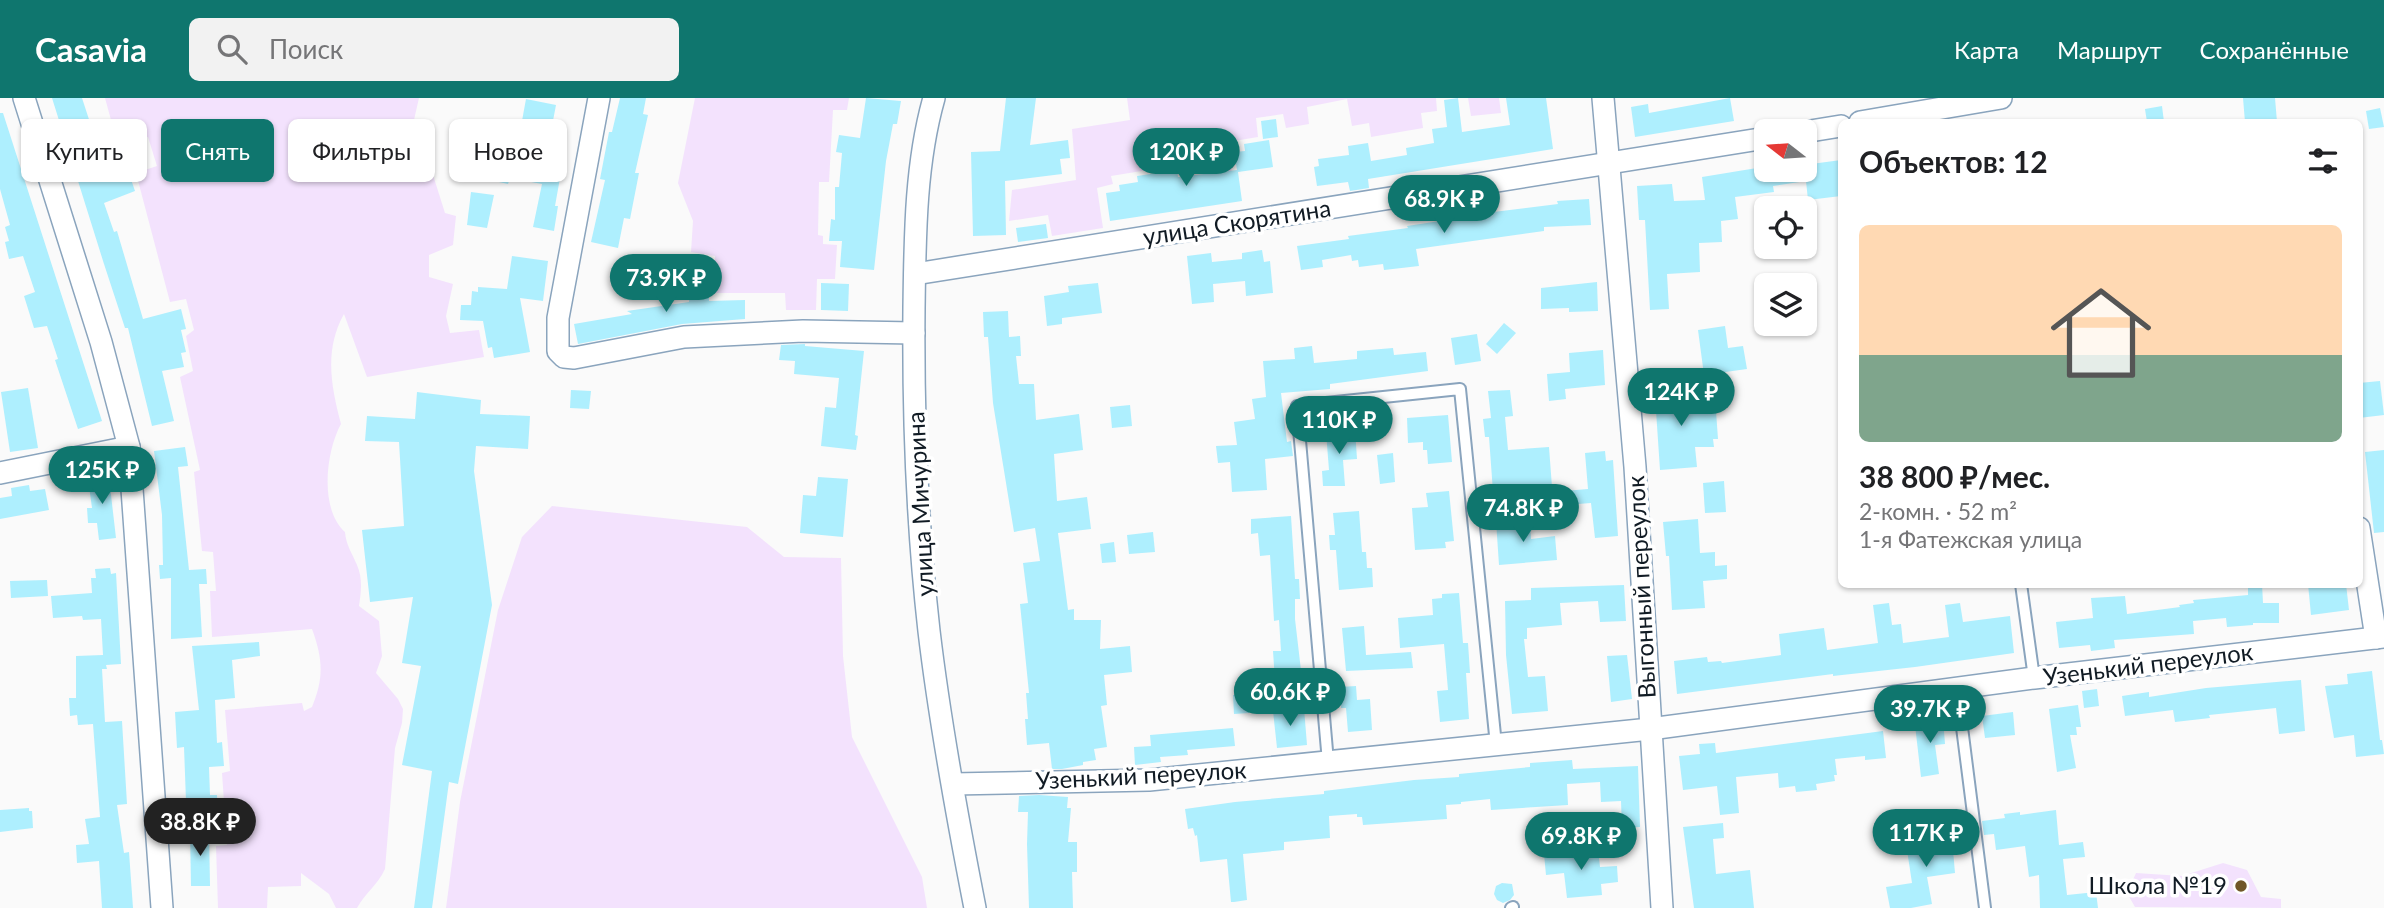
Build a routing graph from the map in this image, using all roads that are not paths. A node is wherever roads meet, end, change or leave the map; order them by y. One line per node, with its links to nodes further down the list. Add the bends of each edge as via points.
1 (24, 98): 13 (street, via 102,342)
2 (599, 98): 12 (street, via 558,318 558,351 564,357 684,337 803,331)
3 (934, 98): 11 (street, улица Мичурина, via 922,161)
4 (1603, 98): 10 (street, Выгонный переулок)
5 (2001, 98): 6 (street)
6 (1874, 113)
7 (1838, 126): 8 (street)
8 (1817, 130)
9 (1754, 140): 10 (street, улица Скорятина)
10 (1608, 162): 11 (street, улица Скорятина); 20 (street, Выгонный переулок, via 1635,467)
11 (915, 274): 12 (street, улица Мичурина)
12 (914, 333): 23 (street, улица Мичурина, via 921,546 936,689)
13 (129, 447): 14 (street); 24 (street)
14 (0, 473)
15 (2363, 549): 17 (street)
16 (2022, 588): 18 (lane)
17 (2380, 637): 18 (street, Узенький переулок)
18 (2034, 678): 19 (street, Узенький переулок)
19 (1957, 688): 20 (street, Узенький переулок); 27 (lane)
20 (1650, 729): 21 (street, Узенький переулок); 26 (street, Выгонный переулок)
21 (1496, 745): 22 (street, Узенький переулок); 22 (lane, via 1460,389 1297,406)
22 (1328, 762): 23 (street, Узенький переулок, via 1149,780)
23 (953, 784): 25 (street, улица Мичурина)
24 (162, 908)
25 (975, 908)
26 (1662, 908)
27 (1985, 908)

